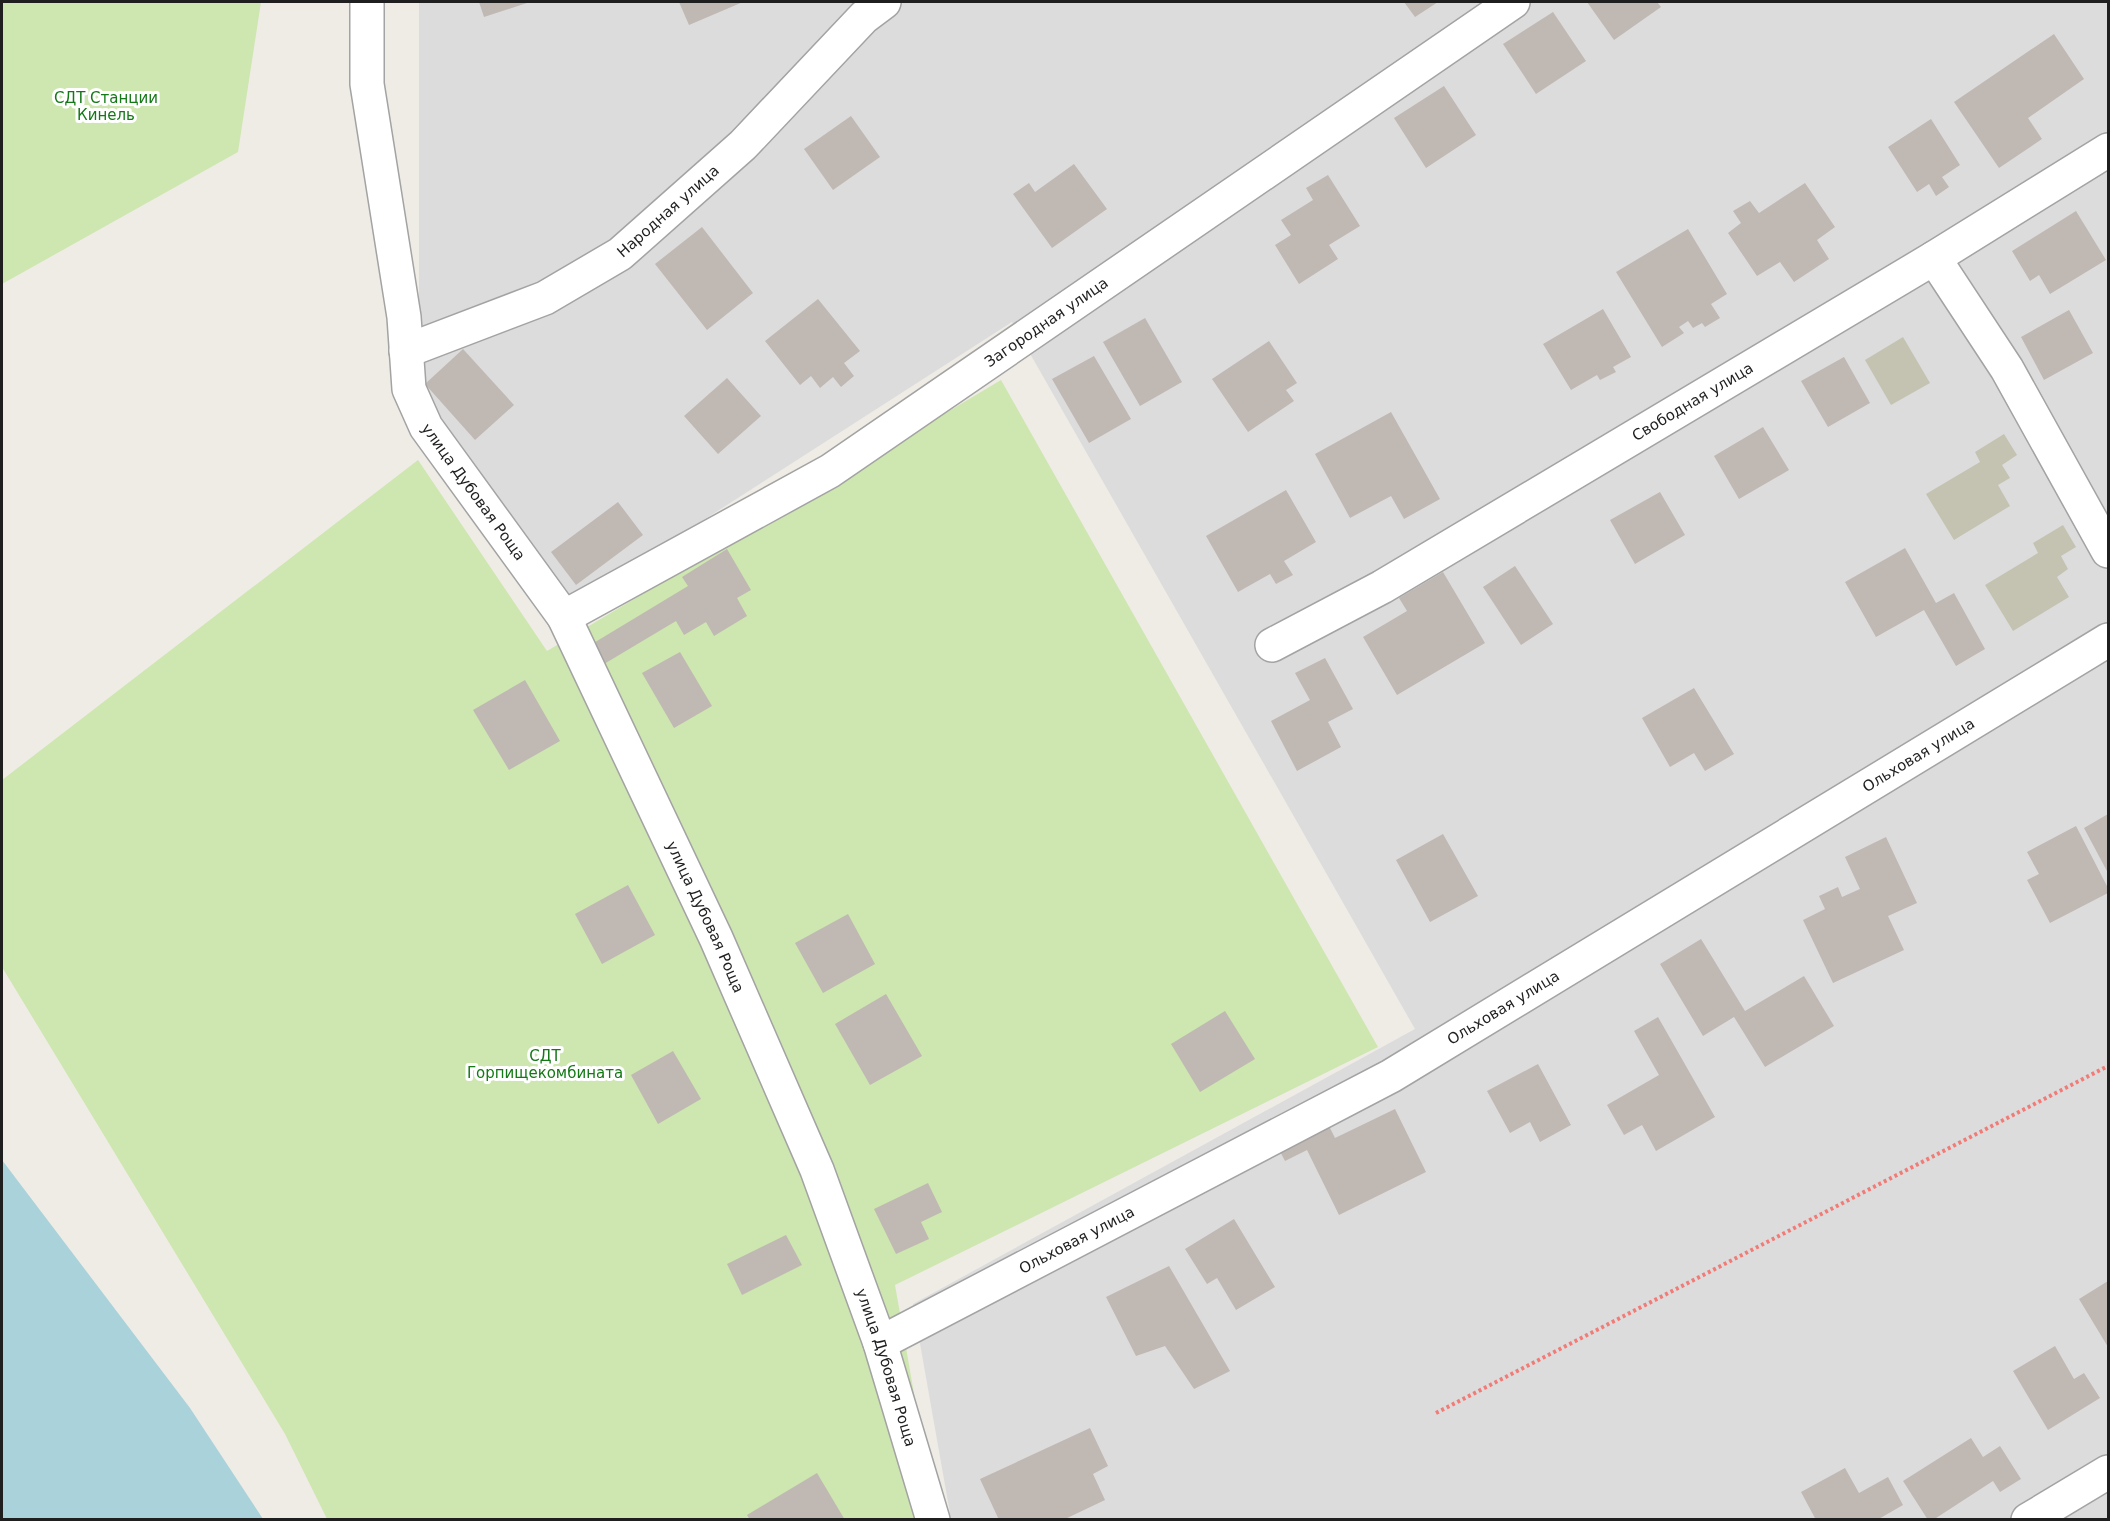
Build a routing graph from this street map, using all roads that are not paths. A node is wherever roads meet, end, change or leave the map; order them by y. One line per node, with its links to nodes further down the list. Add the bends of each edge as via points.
1 (366, 2): 6 (street, улица Дубовая Роща, via 366,84 404,317)
2 (884, 2): 6 (street, Народная улица, via 864,17 743,145 620,254 544,298)
3 (1513, 2): 8 (street, Загородная улица, via 830,471)
4 (2109, 150): 5 (street, Свободная улица)
5 (1934, 258): 7 (street, via 2007,369); 10 (street, Свободная улица, via 1382,587)
6 (406, 351): 8 (street, улица Дубовая Роща, via 410,389 426,427)
7 (2109, 550)
8 (564, 617): 11 (street, улица Дубовая Роща, via 720,949 817,1170)
9 (2109, 640): 11 (street, Ольховая улица, via 1392,1076)
10 (1272, 645)
11 (880, 1343): 13 (street, улица Дубовая Роща)
12 (2109, 1472): 14 (street)
13 (933, 1520)
14 (2028, 1520)

